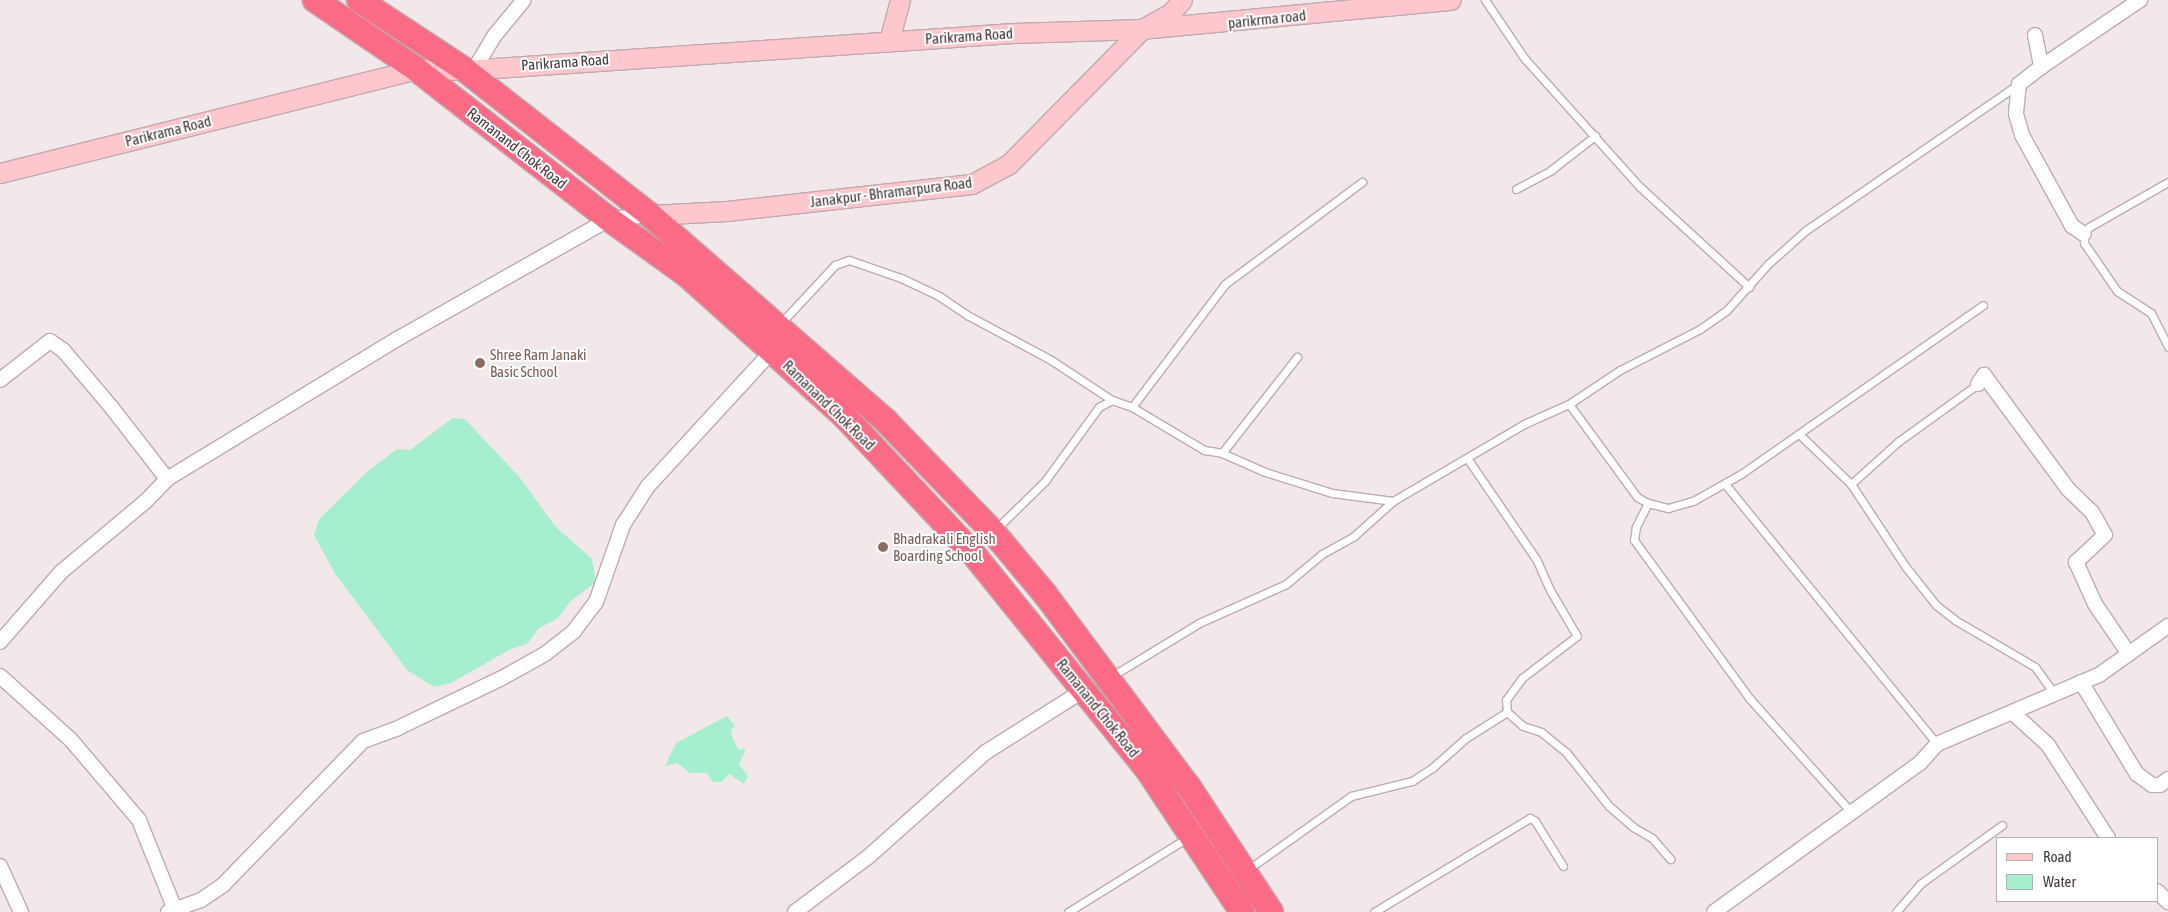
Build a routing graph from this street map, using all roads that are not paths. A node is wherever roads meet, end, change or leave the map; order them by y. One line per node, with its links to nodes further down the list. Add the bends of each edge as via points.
1 (314, 0): 13 (highway, Ramanand Chok Road)
2 (359, 0): 14 (highway, Ramanand Chok Road)
3 (524, 0): 14 (street)
4 (900, 0): 11 (street)
5 (1182, 0): 9 (street, Janakpur - Bhramarpura Road, via 1171,13)
6 (1451, 0): 9 (street, parikrma road)
7 (1485, 0): 16 (lane, via 1525,59)
8 (2140, 0): 12 (street)
9 (1142, 29): 11 (street, Parikrama Road); 21 (street, Janakpur - Bhramarpura Road, via 1009,164 972,184 727,211)
10 (2035, 35): 12 (street)
11 (889, 41): 14 (street, Parikrama Road)
12 (2041, 67): 15 (street)
13 (416, 69): 14 (street, Parikrama Road); 17 (street, Parikrama Road); 22 (highway, Ramanand Chok Road)
14 (470, 69): 21 (highway, Ramanand Chok Road)
15 (2019, 84): 23 (street, via 2016,114 2022,136 2072,226); 24 (lane, via 1828,214 1768,264)
16 (1594, 136): 20 (lane, via 1550,170); 24 (lane, via 1640,187)
17 (0, 173)
18 (1362, 182): 34 (lane, via 1225,284)
19 (2168, 182): 23 (lane, via 2090,226)
20 (1516, 189)
21 (650, 215): 22 (street); 26 (highway, Ramanand Chok Road)
22 (609, 219): 28 (highway, Ramanand Chok Road, via 687,275); 38 (street, via 399,338)
23 (2084, 234): 27 (lane, via 2084,243 2106,278 2117,291 2151,313)
24 (1749, 287): 33 (lane, via 1726,311 1700,329 1620,370)
25 (1983, 305): 35 (lane)
26 (784, 329): 28 (street); 32 (lane, via 836,264 849,260 901,278 939,296 1051,360); 43 (highway, Ramanand Chok Road, via 885,420)
27 (2168, 347)
28 (772, 351): 50 (highway, Ramanand Chok Road, via 845,417 971,551); 66 (street, via 648,486 623,525 596,602 574,631 545,654 502,678 398,728 363,741 243,867 201,900)
29 (1297, 358): 36 (lane)
30 (0, 380): 38 (street, via 50,341 63,350)
31 (1978, 384): 40 (lane, via 1899,441); 46 (street, via 1984,376 2068,489 2092,512 2105,535 2076,562 2095,604)
32 (1112, 400): 34 (lane); 43 (lane, via 1091,415 1045,482)
33 (1568, 404): 37 (lane, via 1524,424); 42 (lane, via 1637,497)
34 (1132, 407): 36 (lane, via 1204,450)
35 (1799, 434): 39 (lane); 40 (lane)
36 (1222, 453): 41 (lane, via 1266,472 1332,493)
37 (1468, 458): 41 (lane); 52 (lane, via 1532,552 1577,636 1522,678 1506,700)
38 (167, 479): 45 (street, via 146,501 61,572)
39 (1725, 484): 42 (lane, via 1668,508); 54 (lane)
40 (1851, 484): 51 (lane, via 1905,566 1936,605 1955,620 2035,667)
41 (1392, 501): 48 (lane, via 1354,536 1322,554 1286,584 1199,623)
42 (1648, 503): 56 (lane, via 1636,527 1634,540 1750,699)
43 (993, 532): 48 (highway, Ramanand Chok Road)
44 (2168, 626): 46 (street)
45 (0, 642)
46 (2128, 654): 49 (street, via 2100,675)
47 (0, 676): 66 (street, via 70,740 139,820)
48 (1109, 678): 63 (highway, Ramanand Chok Road, via 1189,787)
49 (2081, 682): 51 (street); 55 (street, via 2137,774 2152,785)
50 (1084, 690): 58 (highway, Ramanand Chok Road, via 1147,769); 69 (street, via 986,752 868,857)
51 (2054, 693): 53 (street)
52 (1507, 712): 60 (lane, via 1523,726 1541,732 1566,752 1609,806 1633,827 1652,838); 63 (lane, via 1466,738 1412,780 1351,796)
53 (2013, 713): 54 (street); 59 (street, via 2048,745)
54 (1937, 744): 56 (street, via 1920,763)
55 (2168, 779)
56 (1852, 813): 67 (street)
57 (2002, 825): 74 (lane, via 1920,884)
58 (1192, 835): 70 (lane); 71 (highway, Ramanand Chok Road)
59 (2107, 837)
60 (1670, 859)
61 (0, 866): 68 (street)
62 (1563, 866): 73 (lane, via 1530,818)
63 (1244, 871): 72 (highway, Ramanand Chok Road)
64 (2158, 892): 65 (street)
65 (2168, 902)
66 (173, 911)
67 (1719, 911)
68 (21, 912)
69 (795, 912)
70 (1068, 912)
71 (1242, 912)
72 (1271, 912)
73 (1374, 912)
74 (1896, 912)

